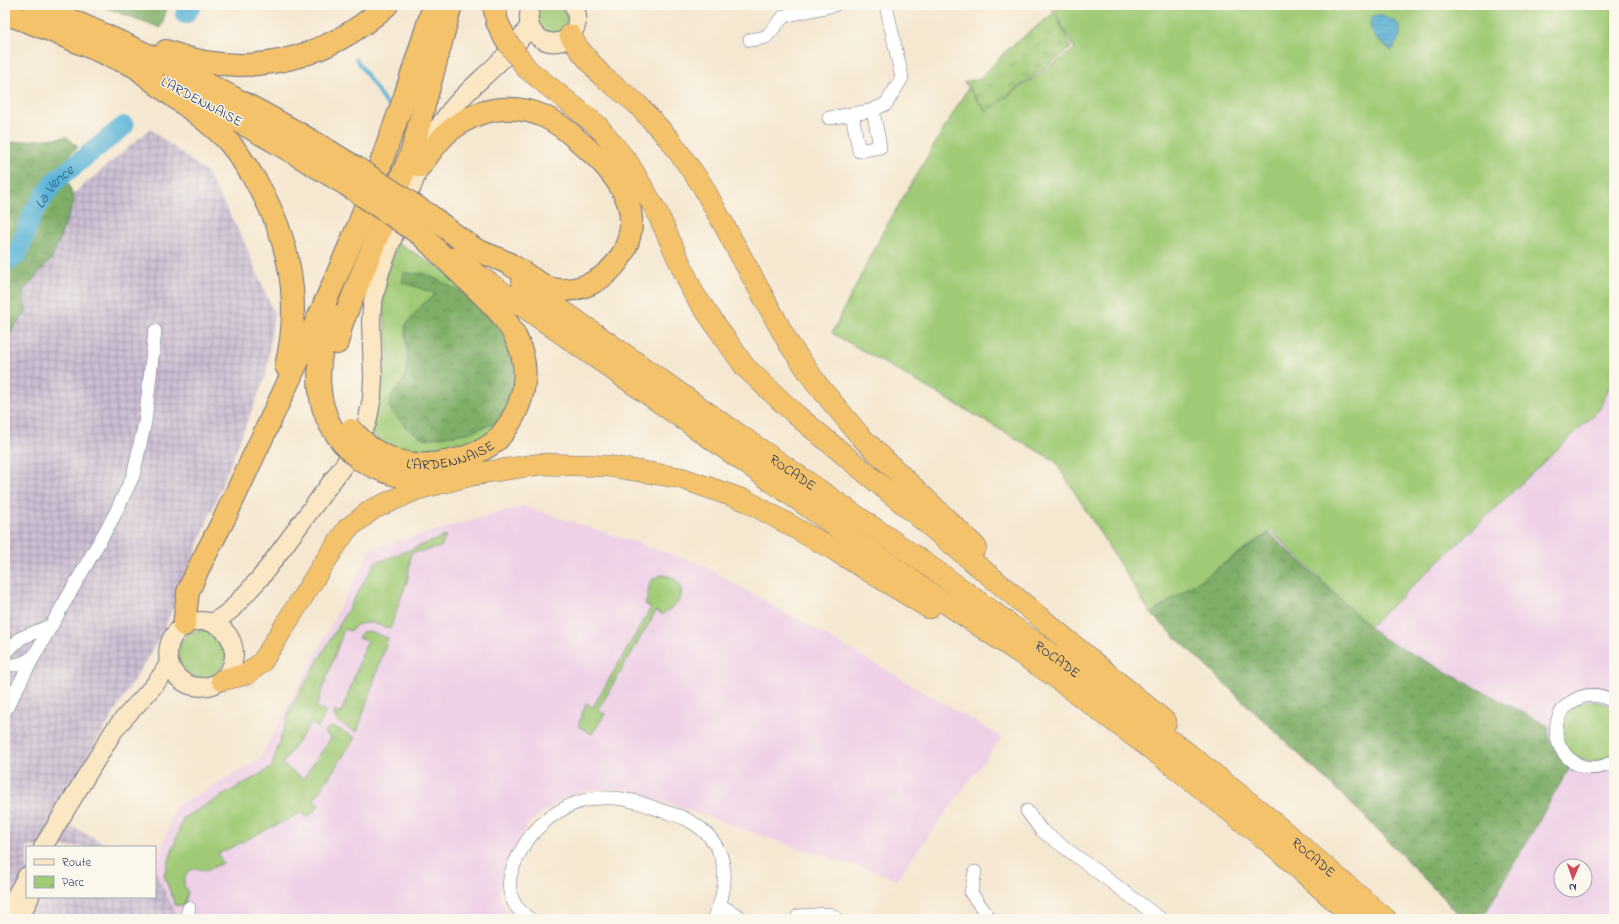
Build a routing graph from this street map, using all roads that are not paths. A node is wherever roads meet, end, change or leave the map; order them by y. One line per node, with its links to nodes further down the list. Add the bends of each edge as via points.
1 (35, 5): 13 (highway, L'ARDENNAISE)
2 (387, 5): 13 (highway, L'ARDENNAISE, via 373,18 344,37 314,51 282,61 250,65 216,64 187,59 131,37)
3 (434, 5): 28 (highway, via 406,96 359,224)
4 (439, 5): 29 (highway, via 422,77 392,168 360,249 335,302 325,334 319,366 321,392 327,418)
5 (451, 5): 29 (highway, via 412,151 342,323 334,354 332,380)
6 (494, 5): 15 (highway, via 497,22)
7 (532, 5): 12 (main road, via 528,18)
8 (835, 5): 16 (street, via 784,16 766,36)
9 (886, 5): 20 (street, via 902,78 886,104)
10 (575, 6): 14 (main road, via 577,22)
11 (5, 13): 18 (highway, L'ARDENNAISE)
12 (529, 26): 17 (main road, via 532,32); 19 (main road, via 517,44)
13 (101, 33): 24 (highway, L'ARDENNAISE, via 225,92 291,128)
14 (570, 35): 17 (main road, via 558,42); 50 (highway, via 602,76 636,103 670,140 702,185 789,344 817,384 861,437 932,507)
15 (506, 40): 50 (highway, bridge, via 527,69 597,124 629,164 657,212 694,294 745,367 795,414)
16 (750, 40)
17 (544, 41): 19 (main road)
18 (135, 66): 24 (highway, L'ARDENNAISE); 28 (highway, via 156,85 213,126 226,139 256,181 279,228 290,270 294,306 292,341)
19 (480, 80): 23 (main road, via 446,116)
20 (873, 110): 21 (street); 21 (street, via 880,147 859,151)
21 (852, 114): 22 (street)
22 (829, 118)
23 (420, 166): 26 (highway, L'ARDENNAISE, via 451,129 468,118 494,109 519,109 544,116 567,131 606,165 624,192 631,218 627,241 614,268 592,284 570,291 551,289 497,257); 32 (main road, via 380,272 376,290 371,322 372,398 366,423 344,465)
24 (351, 176): 25 (highway, L'ARDENNAISE, bridge)
25 (425, 225): 26 (highway, L'ARDENNAISE); 30 (highway, L'ARDENNAISE, via 512,329 522,353 526,375 523,394 513,420 496,440 473,454 447,462 424,464 400,462); 43 (highway, via 929,592)
26 (476, 249): 55 (highway, ROCADE, via 942,575 1185,751)
27 (155, 331): 34 (street, via 145,422 135,472 114,516)
28 (264, 433): 35 (highway, via 191,586)
29 (346, 436): 30 (highway, bridge)
30 (364, 453): 31 (highway, via 388,474 406,478 428,479)
31 (480, 473): 43 (highway, via 542,464 608,466 681,478 747,501 836,551 986,643); 44 (highway, via 418,489 373,509 347,529 262,662 247,674)
32 (250, 592): 33 (main road); 38 (main road, via 233,627)
33 (213, 623): 35 (main road, via 198,621); 38 (main road)
34 (52, 625): 37 (street); 40 (street)
35 (184, 625): 41 (main road, via 170,642)
36 (5, 637): 37 (street)
37 (21, 638): 39 (street)
38 (231, 639): 44 (main road, via 234,661)
39 (5, 653)
40 (34, 656): 42 (street, via 23,664); 51 (street)
41 (169, 663): 45 (main road, via 173,672); 48 (main road)
42 (5, 664)
43 (1052, 675): 58 (highway)
44 (222, 680): 45 (main road, via 206,687)
45 (188, 684): 48 (main road)
46 (5, 686): 47 (street)
47 (5, 691)
48 (146, 696): 53 (main road, via 123,718)
49 (1614, 702): 52 (street, via 1596,695 1584,696 1573,701 1558,719 1556,731 1563,754 1572,762 1583,767 1595,768 1607,766)
50 (1149, 707): 55 (highway, via 1238,783)
51 (5, 712)
52 (1614, 761)
53 (89, 773): 56 (main road); 57 (main road)
54 (1027, 811): 72 (street, via 1041,830)
55 (1265, 815): 75 (highway, ROCADE)
56 (44, 846)
57 (55, 846)
58 (1277, 849): 73 (highway); 74 (highway)
59 (975, 872): 71 (street, via 971,893)
60 (26, 878): 63 (main road)
61 (30, 898): 66 (main road)
62 (720, 905): 67 (street, via 726,874 720,853 706,833 686,819 627,800 594,799 578,802 557,812 539,824 525,841 511,874 510,890 513,904 520,913); 68 (street); 69 (street)
63 (5, 915)
64 (798, 916): 65 (street)
65 (815, 917): 70 (street, via 829,914)
66 (19, 919)
67 (530, 919)
68 (713, 919)
69 (743, 919)
70 (838, 919)
71 (990, 919)
72 (1161, 919)
73 (1337, 919)
74 (1355, 919)
75 (1386, 919)

